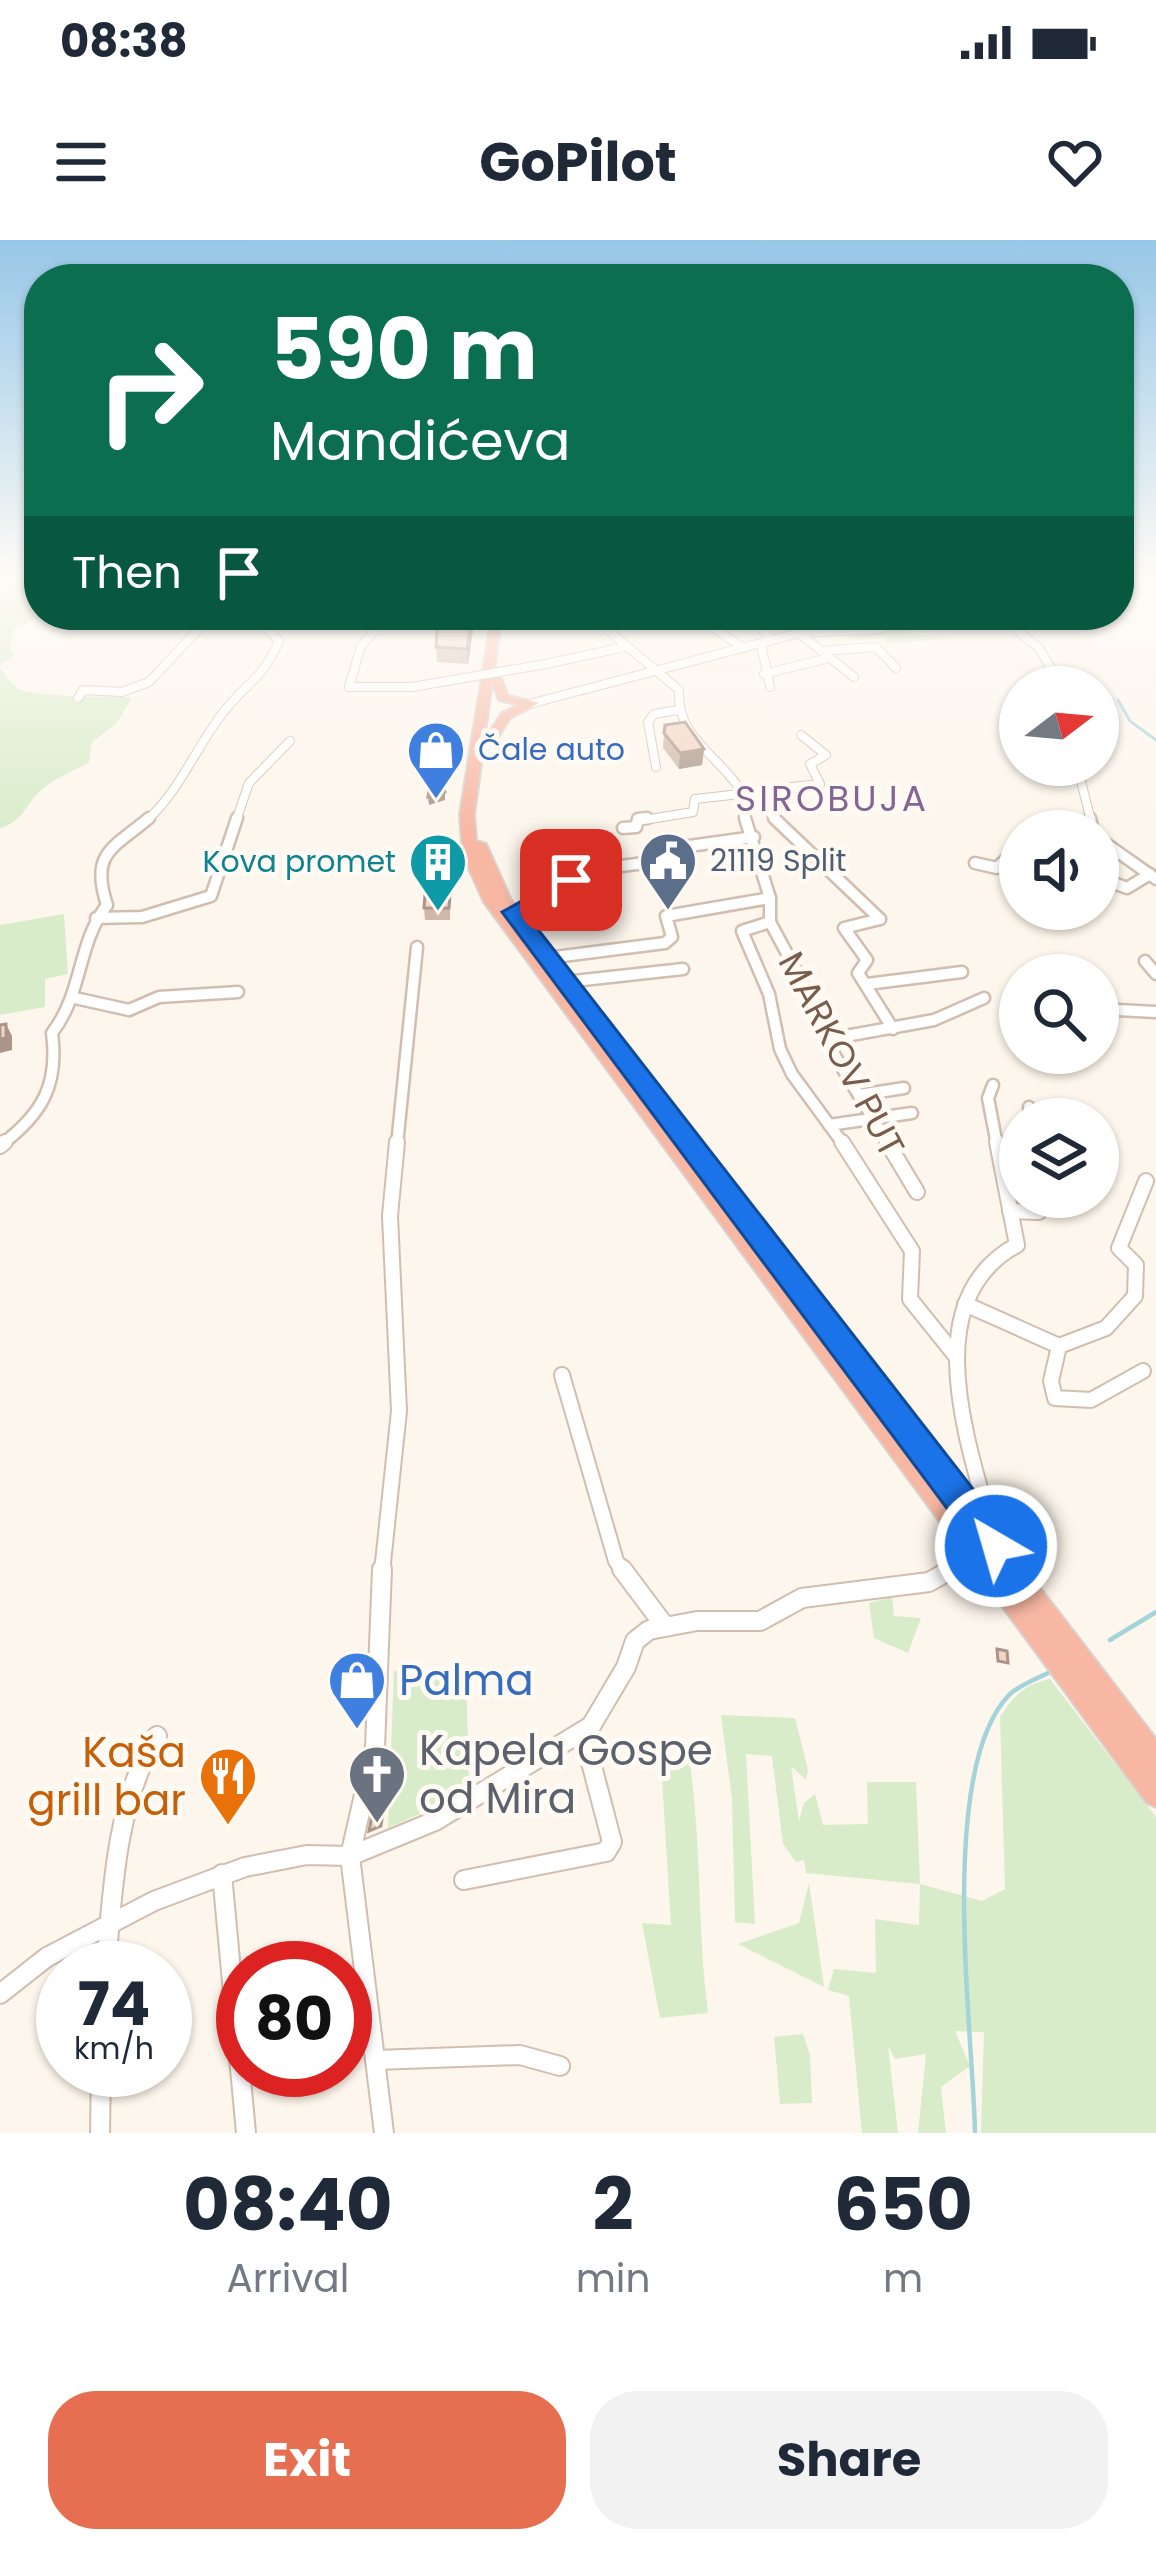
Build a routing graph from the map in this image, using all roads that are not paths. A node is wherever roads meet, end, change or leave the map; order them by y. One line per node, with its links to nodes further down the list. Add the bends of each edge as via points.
1 (171, 661): 19 (street, via 140,688 83,690)
2 (270, 661): 39 (street, via 224,711 163,806 102,858 98,877 108,897)
3 (357, 661): 6 (street, bridge, via 349,687 412,687)
4 (490, 661): 72 (highway, via 467,814 477,876 592,1042)
5 (500, 661): 17 (highway)
6 (559, 661)
7 (641, 661): 14 (street)
8 (686, 661): 14 (street)
9 (765, 661): 15 (street)
10 (803, 661): 15 (street)
11 (834, 661): 16 (street)
12 (890, 661): 13 (street)
13 (896, 668)
14 (652, 670): 20 (street); 21 (street, MARKOV PUT, via 679,690)
15 (764, 674): 18 (street)
16 (854, 677)
17 (497, 680): 20 (highway, via 507,701); 24 (highway)
18 (770, 688)
19 (78, 698)
20 (533, 703): 24 (highway, via 506,716)
21 (677, 710): 25 (street, via 648,722); 27 (street, MARKOV PUT)
22 (801, 736): 26 (street, via 826,755 810,764 820,784)
23 (290, 741): 39 (street, via 250,783 211,896 142,917)
24 (489, 742): 38 (highway, via 479,847)
25 (656, 767)
26 (754, 791): 27 (street); 48 (street, via 789,840 880,919 844,928 867,961 858,973)
27 (740, 792): 28 (street, via 701,795 693,812); 29 (street, MARKOV PUT)
28 (623, 828)
29 (754, 837): 32 (street); 36 (street, MARKOV PUT)
30 (1119, 851): 34 (street)
31 (975, 863): 33 (street)
32 (621, 866)
33 (999, 866)
34 (1153, 876): 35 (street)
35 (1119, 886)
36 (770, 898): 40 (street, MARKOV PUT); 42 (street, via 666,916 672,937 665,943)
37 (586, 901): 38 (street, via 575,876)
38 (513, 912): 42 (highway)
39 (96, 918): 50 (street)
40 (770, 922): 55 (street, MARKOV PUT); 61 (street, via 742,931 769,994 780,1049)
41 (417, 946): 79 (street, via 390,1216 399,1411 382,1546 375,1748)
42 (547, 958): 47 (highway)
43 (1145, 961): 46 (street)
44 (683, 969): 47 (street)
45 (962, 972): 48 (street)
46 (1156, 974)
47 (565, 982): 73 (highway)
48 (867, 984): 54 (street)
49 (238, 992): 50 (street, via 159,997 129,1010)
50 (75, 998): 62 (street, via 52,1033 57,1068 48,1089 30,1123)
51 (984, 998): 54 (street)
52 (1119, 1010): 53 (street)
53 (1156, 1012)
54 (892, 1028): 55 (street)
55 (829, 1039): 58 (street, MARKOV PUT)
56 (993, 1085): 63 (street, via 988,1098)
57 (904, 1088): 58 (street)
58 (859, 1095): 60 (street, MARKOV PUT)
59 (912, 1113): 60 (street)
60 (872, 1116): 61 (street); 65 (street, MARKOV PUT)
61 (829, 1125): 69 (street, via 912,1251 910,1299)
62 (0, 1146)
63 (999, 1154)
64 (1146, 1181): 68 (street, via 1119,1248 1135,1262 1135,1296 1106,1328)
65 (917, 1192)
66 (1011, 1218): 67 (street, via 1017,1245 991,1259)
67 (965, 1304): 68 (street); 69 (street)
68 (1059, 1346): 70 (street, via 1052,1382 1055,1398 1067,1402 1094,1402)
69 (955, 1355): 73 (street)
70 (1143, 1371)
71 (562, 1375): 74 (street, via 616,1562)
72 (947, 1513): 74 (street, via 957,1553 952,1569 928,1582 802,1598 772,1617); 78 (highway)
73 (996, 1546): 77 (highway)
74 (664, 1625): 75 (street, via 635,1641 602,1711)
75 (583, 1732): 79 (street, via 435,1821); 81 (street, via 612,1842 606,1852)
76 (157, 1736): 82 (street, via 146,1747)
77 (1156, 1760)
78 (1156, 1794)
79 (350, 1856): 80 (street, via 307,1855); 85 (street)
80 (222, 1874): 82 (street); 89 (street)
81 (464, 1880)
82 (109, 1925): 83 (street); 84 (street, via 47,1957)
83 (108, 1941)
84 (0, 1994)
85 (375, 2060): 86 (street, via 520,2056); 90 (street)
86 (560, 2066)
87 (100, 2097): 88 (street)
88 (100, 2133)
89 (246, 2133)
90 (385, 2133)

